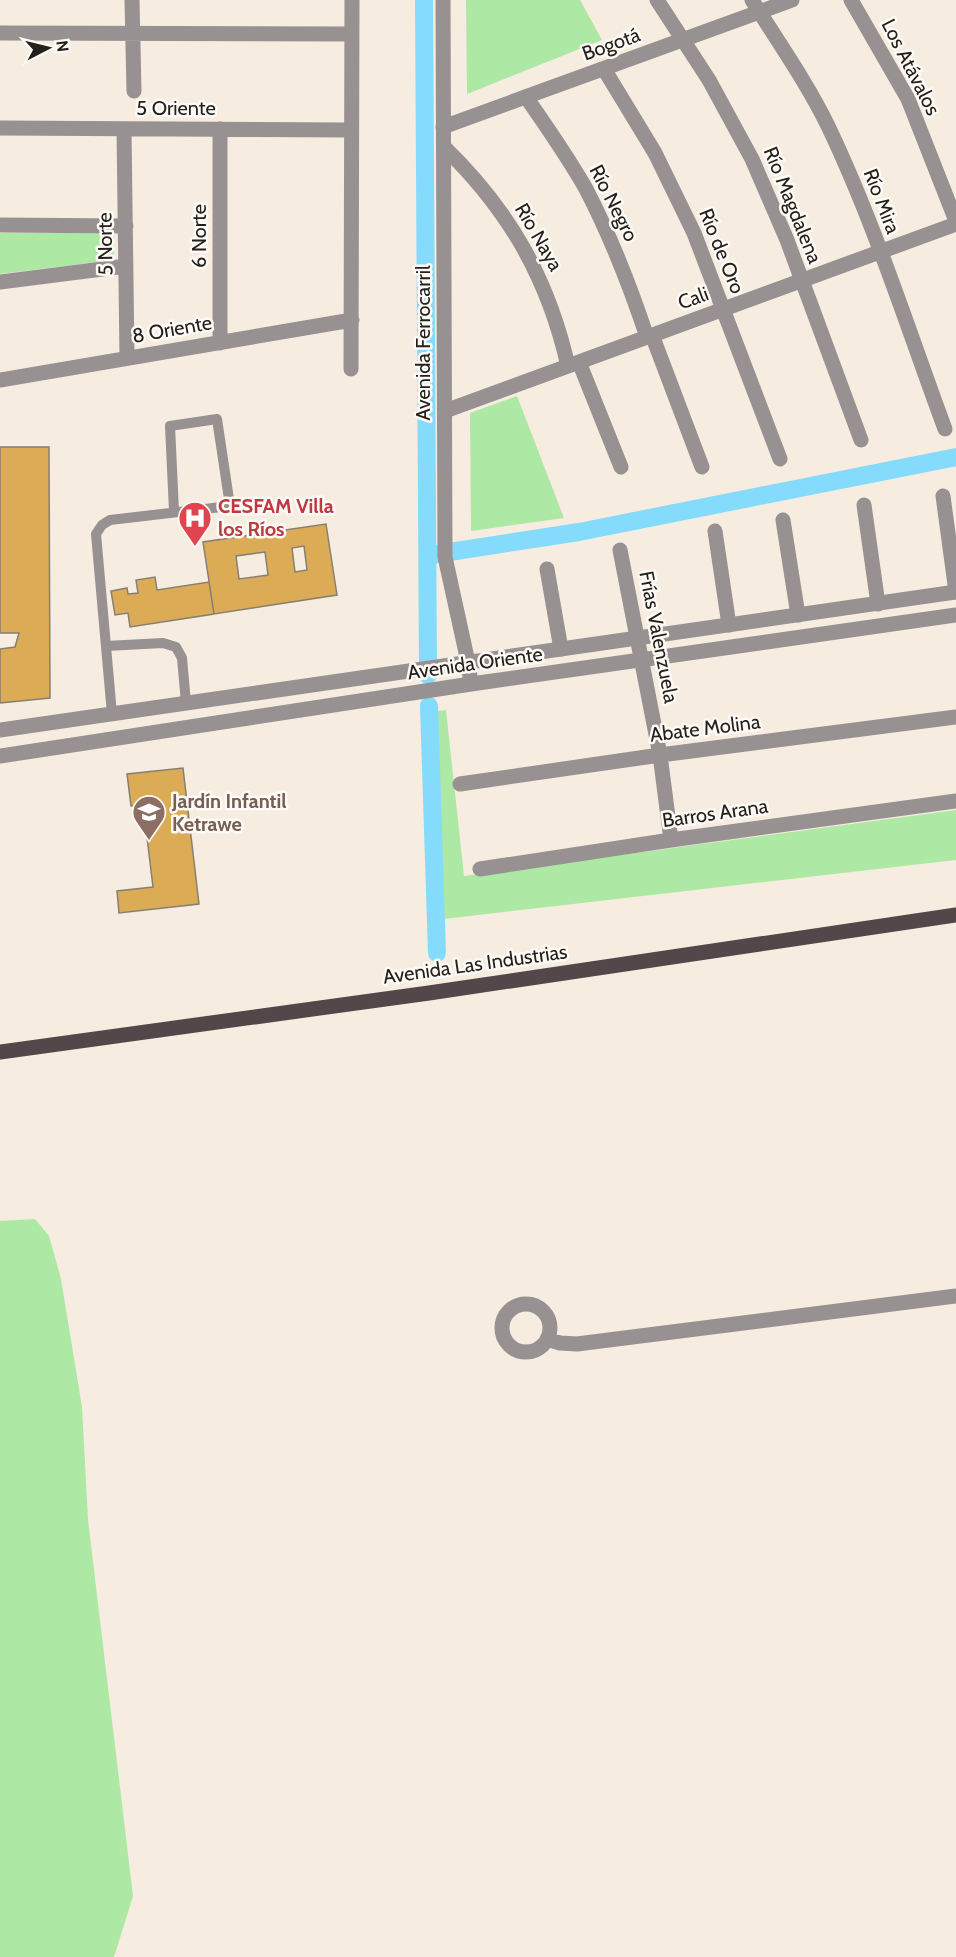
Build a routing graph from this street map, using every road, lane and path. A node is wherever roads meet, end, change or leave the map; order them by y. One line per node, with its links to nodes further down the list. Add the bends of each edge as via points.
1 (132, 0): 9 (street)
2 (352, 0): 10 (street)
3 (443, 0): 16 (street, Avenida Ferrocarril)
4 (657, 0): 11 (street, Río Magdalena)
5 (792, 0): 7 (street, Bogotá)
6 (851, 0): 21 (street, Los Atávalos, via 908,99)
7 (756, 6): 11 (street, Bogotá); 24 (street, Río Mira, via 827,123)
8 (0, 33): 9 (street)
9 (133, 33): 10 (street); 13 (street)
10 (352, 34): 19 (street)
11 (682, 41): 12 (street, Bogotá); 26 (street, Río Magdalena, via 709,80 752,159)
12 (604, 69): 14 (street, Bogotá); 28 (street, Río de Oro, via 655,153)
13 (134, 91)
14 (526, 97): 16 (street, Bogotá); 30 (street, Río Negro, via 601,219)
15 (0, 128): 17 (street, 5 Oriente)
16 (443, 128): 20 (street, Avenida Ferrocarril)
17 (124, 129): 18 (street, 5 Oriente); 23 (street, 5 Norte)
18 (220, 129): 19 (street, 5 Oriente); 31 (street, 6 Norte)
19 (351, 130): 29 (street)
20 (444, 147): 33 (street, Río Naya, via 481,185 526,250); 36 (street, Avenida Ferrocarril)
21 (956, 223): 24 (street, Cali)
22 (0, 225): 23 (street)
23 (126, 226): 25 (street, 5 Norte)
24 (879, 252): 26 (street, Cali); 37 (street, Río Mira)
25 (126, 266): 27 (street); 32 (street, 5 Norte)
26 (801, 281): 28 (street, Cali); 38 (street, Río Magdalena)
27 (0, 282)
28 (723, 309): 30 (street, Cali); 39 (street, Río de Oro)
29 (352, 320): 31 (street, 8 Oriente); 34 (street)
30 (650, 336): 33 (street, Cali); 41 (street, Río Negro)
31 (220, 343): 32 (street, 8 Oriente)
32 (127, 358): 35 (street, 8 Oriente)
33 (574, 364): 36 (street, Cali); 40 (street, Río Naya)
34 (351, 369)
35 (0, 380)
36 (445, 411): 58 (street, Avenida Ferrocarril, via 445,557)
37 (945, 429)
38 (861, 440)
39 (780, 459)
40 (621, 467)
41 (702, 467)
42 (943, 496): 49 (street)
43 (864, 505): 50 (street)
44 (174, 511): 44 (lane, via 230,506 217,419 170,426); 55 (lane, via 110,520 99,529 96,541)
45 (783, 520): 51 (street)
46 (715, 531): 53 (street)
47 (620, 550): 54 (street, Frías Valenzuela)
48 (547, 569): 56 (street)
49 (956, 592): 50 (street, Avenida Oriente)
50 (878, 603): 51 (street, Avenida Oriente)
51 (798, 615): 53 (street, Avenida Oriente)
52 (956, 615): 57 (street, Avenida Oriente)
53 (729, 625): 54 (street, Avenida Oriente)
54 (636, 638): 56 (street, Avenida Oriente); 57 (street, Frías Valenzuela)
55 (106, 646): 60 (lane, via 163,643 177,647 182,658); 61 (lane)
56 (561, 649): 58 (street, Avenida Oriente)
57 (642, 660): 59 (street, Avenida Oriente); 64 (street, Frías Valenzuela)
58 (468, 662): 59 (street, Avenida Ferrocarril); 60 (street, Avenida Oriente)
59 (471, 684): 65 (street, Avenida Oriente)
60 (186, 703): 61 (street, Avenida Oriente)
61 (112, 714): 63 (street, Avenida Oriente)
62 (956, 717): 64 (street, Abate Molina)
63 (0, 730)
64 (660, 755): 66 (street, Abate Molina); 68 (street, Frías Valenzuela)
65 (0, 756)
66 (460, 784)
67 (956, 801): 68 (street, Barros Arana)
68 (671, 840): 69 (street, Barros Arana)
69 (480, 869)
70 (956, 915): 71 (main road, Avenida Las Industrias)
71 (0, 1052)
72 (956, 1296): 73 (street, via 577,1344)
73 (547, 1339)

